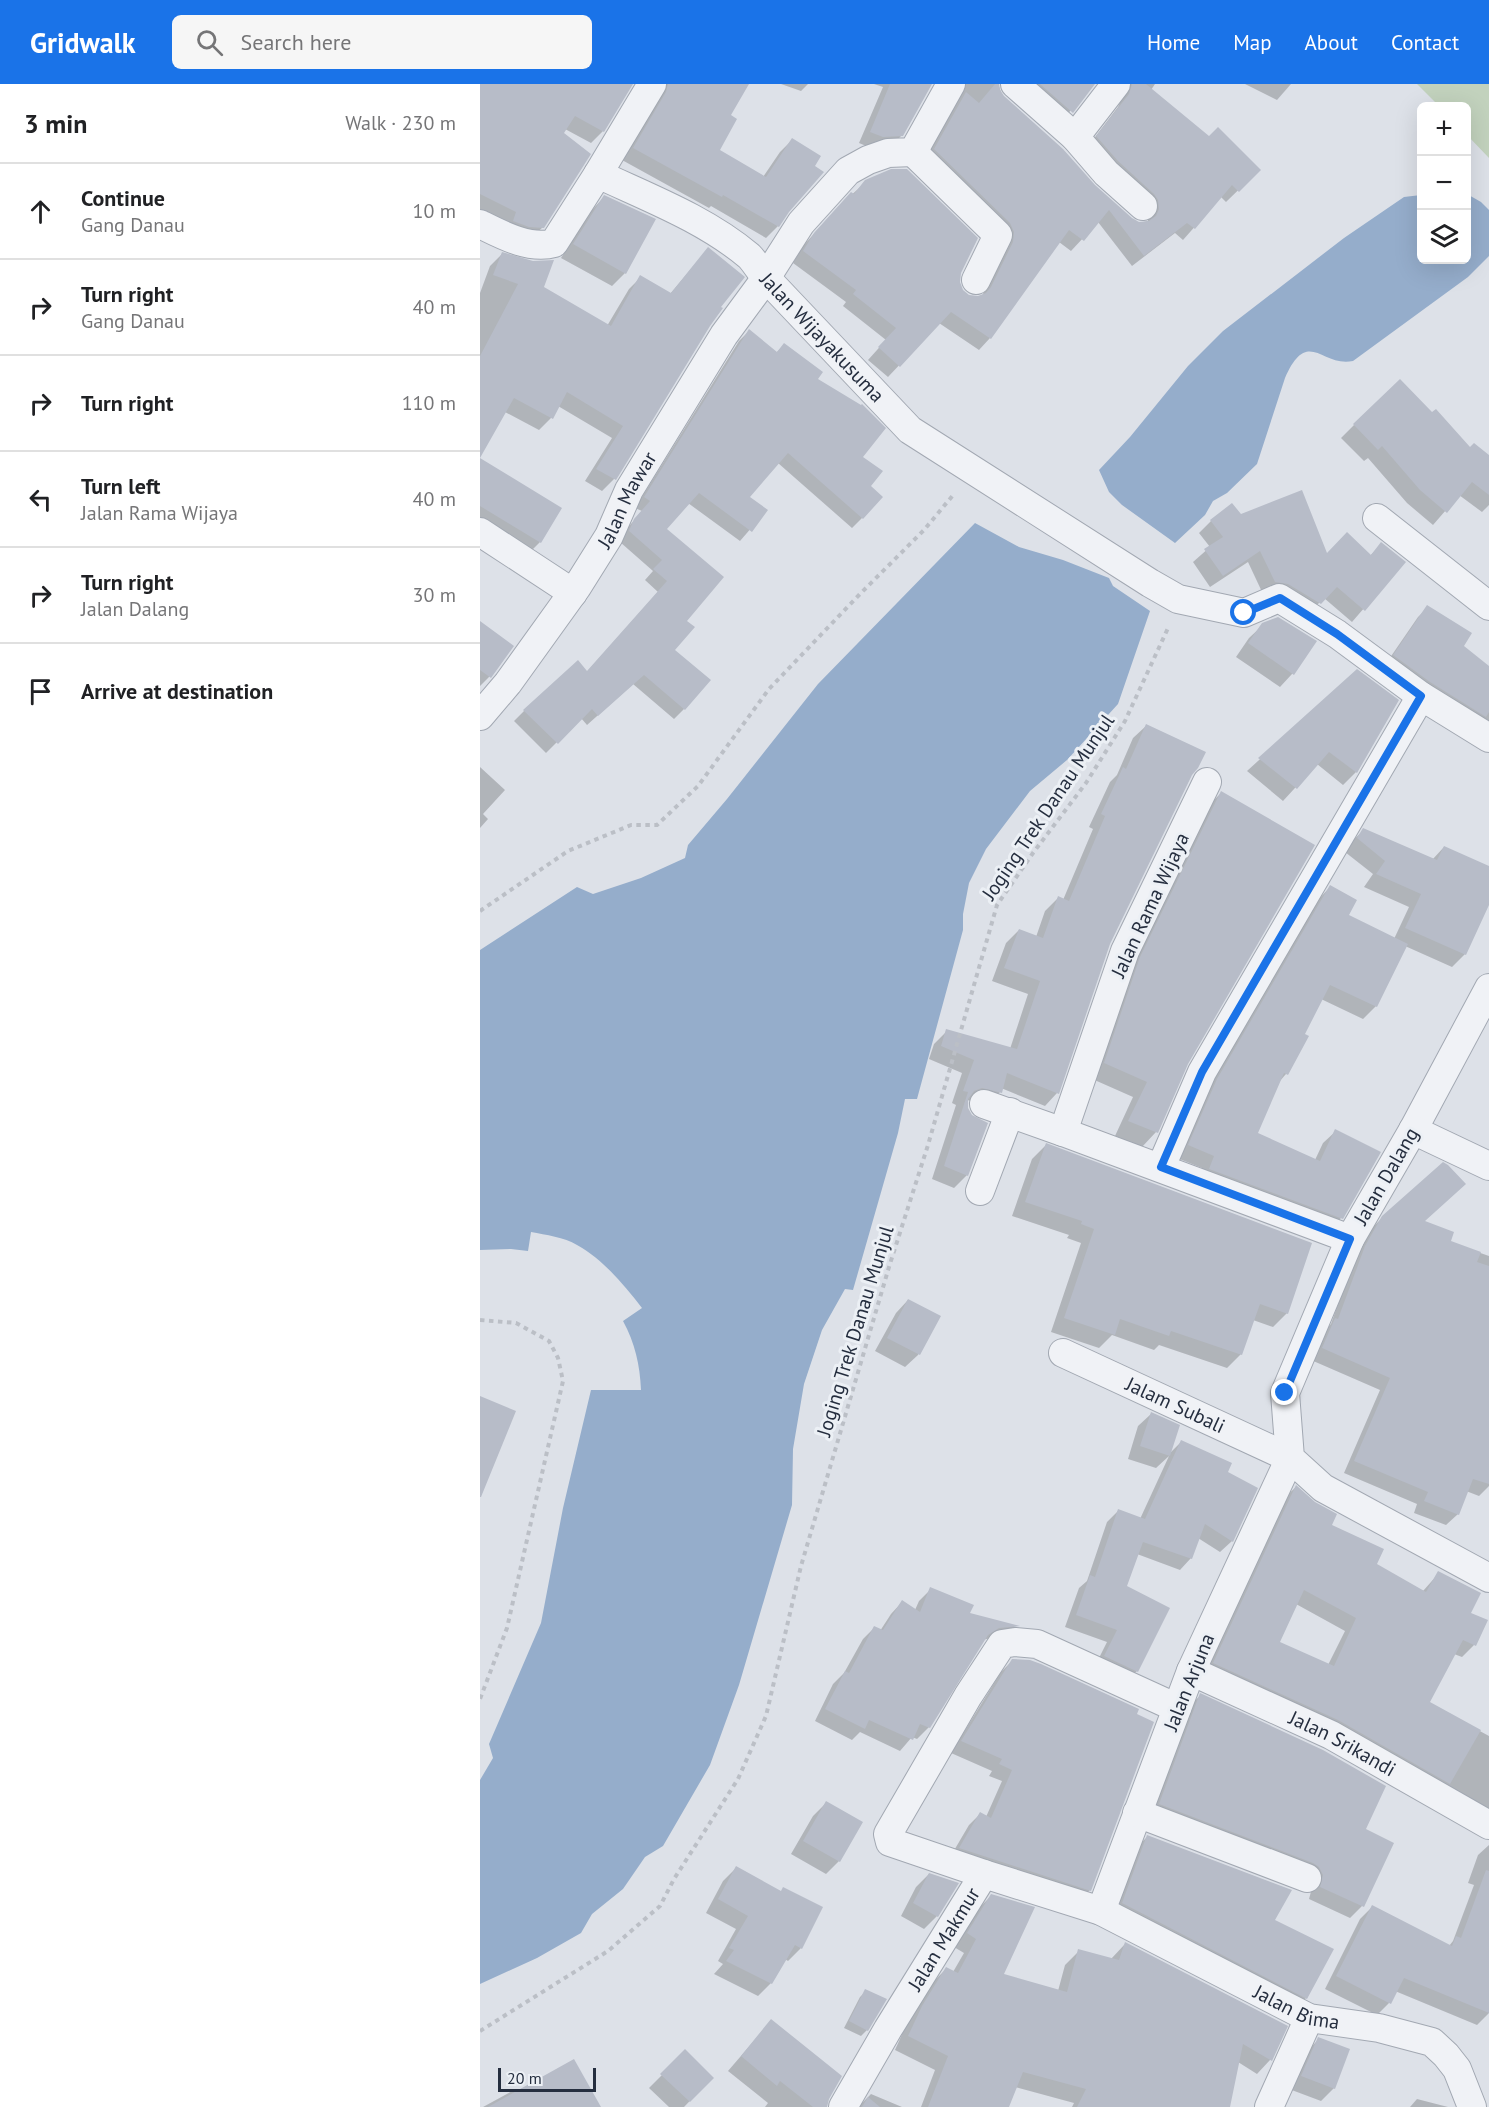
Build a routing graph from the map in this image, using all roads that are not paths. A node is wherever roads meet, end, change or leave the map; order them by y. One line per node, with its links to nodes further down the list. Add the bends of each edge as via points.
1 (652, 84): 7 (street)
2 (951, 84): 6 (street)
3 (1015, 84): 5 (street)
4 (1116, 84): 5 (street)
5 (1075, 136): 8 (street, via 1106,173)
6 (912, 152): 10 (street, Jalan Mawar, via 888,153 848,171 801,223); 11 (street, via 998,235)
7 (598, 174): 9 (street, via 554,243 539,246); 10 (street, Jalan Wijayakusuma, via 720,235 750,257)
8 (1143, 206)
9 (480, 224)
10 (766, 278): 14 (street, Jalan Mawar, via 724,335 628,490 609,536); 16 (street, Jalan Wijayakusuma, via 910,430 1150,583 1175,610 1244,613 1280,598)
11 (976, 280)
12 (1377, 519): 15 (street)
13 (480, 532): 14 (street)
14 (573, 593): 17 (street, Jalan Mawar)
15 (1489, 606)
16 (1421, 696): 18 (street); 24 (street, via 1202,1072)
17 (480, 716)
18 (1489, 738)
19 (1207, 782): 22 (street, Jalan Rama Wijaya, via 1125,951)
20 (1489, 988): 21 (street, Jalan Dalang)
21 (1413, 1130): 23 (street); 26 (street, Jalan Dalang)
22 (1063, 1132): 24 (street); 25 (street, via 997,1108)
23 (1489, 1166)
24 (1161, 1167): 26 (street)
25 (980, 1191)
26 (1350, 1239): 28 (street, Jalan Dalang, via 1285,1393)
27 (1063, 1353): 28 (street, Jalam Subali)
28 (1290, 1458): 29 (street, via 1323,1488); 30 (street, Jalan Arjuna)
29 (1489, 1578)
30 (1191, 1671): 31 (street, Jalan Arjuna); 33 (street, Jalan Srikandi, via 1331,1735)
31 (1177, 1708): 32 (street, Jalan Arjuna); 34 (street, via 1037,1644 1002,1644 888,1834 890,1842)
32 (1137, 1813): 35 (street); 36 (street, Jalan Arjuna)
33 (1489, 1825)
34 (984, 1874): 36 (street, Jalan Makmur); 38 (street, Jalan Makmur)
35 (1307, 1878)
36 (1101, 1911): 37 (street, Jalan Bima)
37 (1309, 2018): 39 (street); 40 (street, Jalan Bima, via 1379,2028 1432,2042 1457,2069)
38 (843, 2107)
39 (1269, 2107)
40 (1472, 2107)

